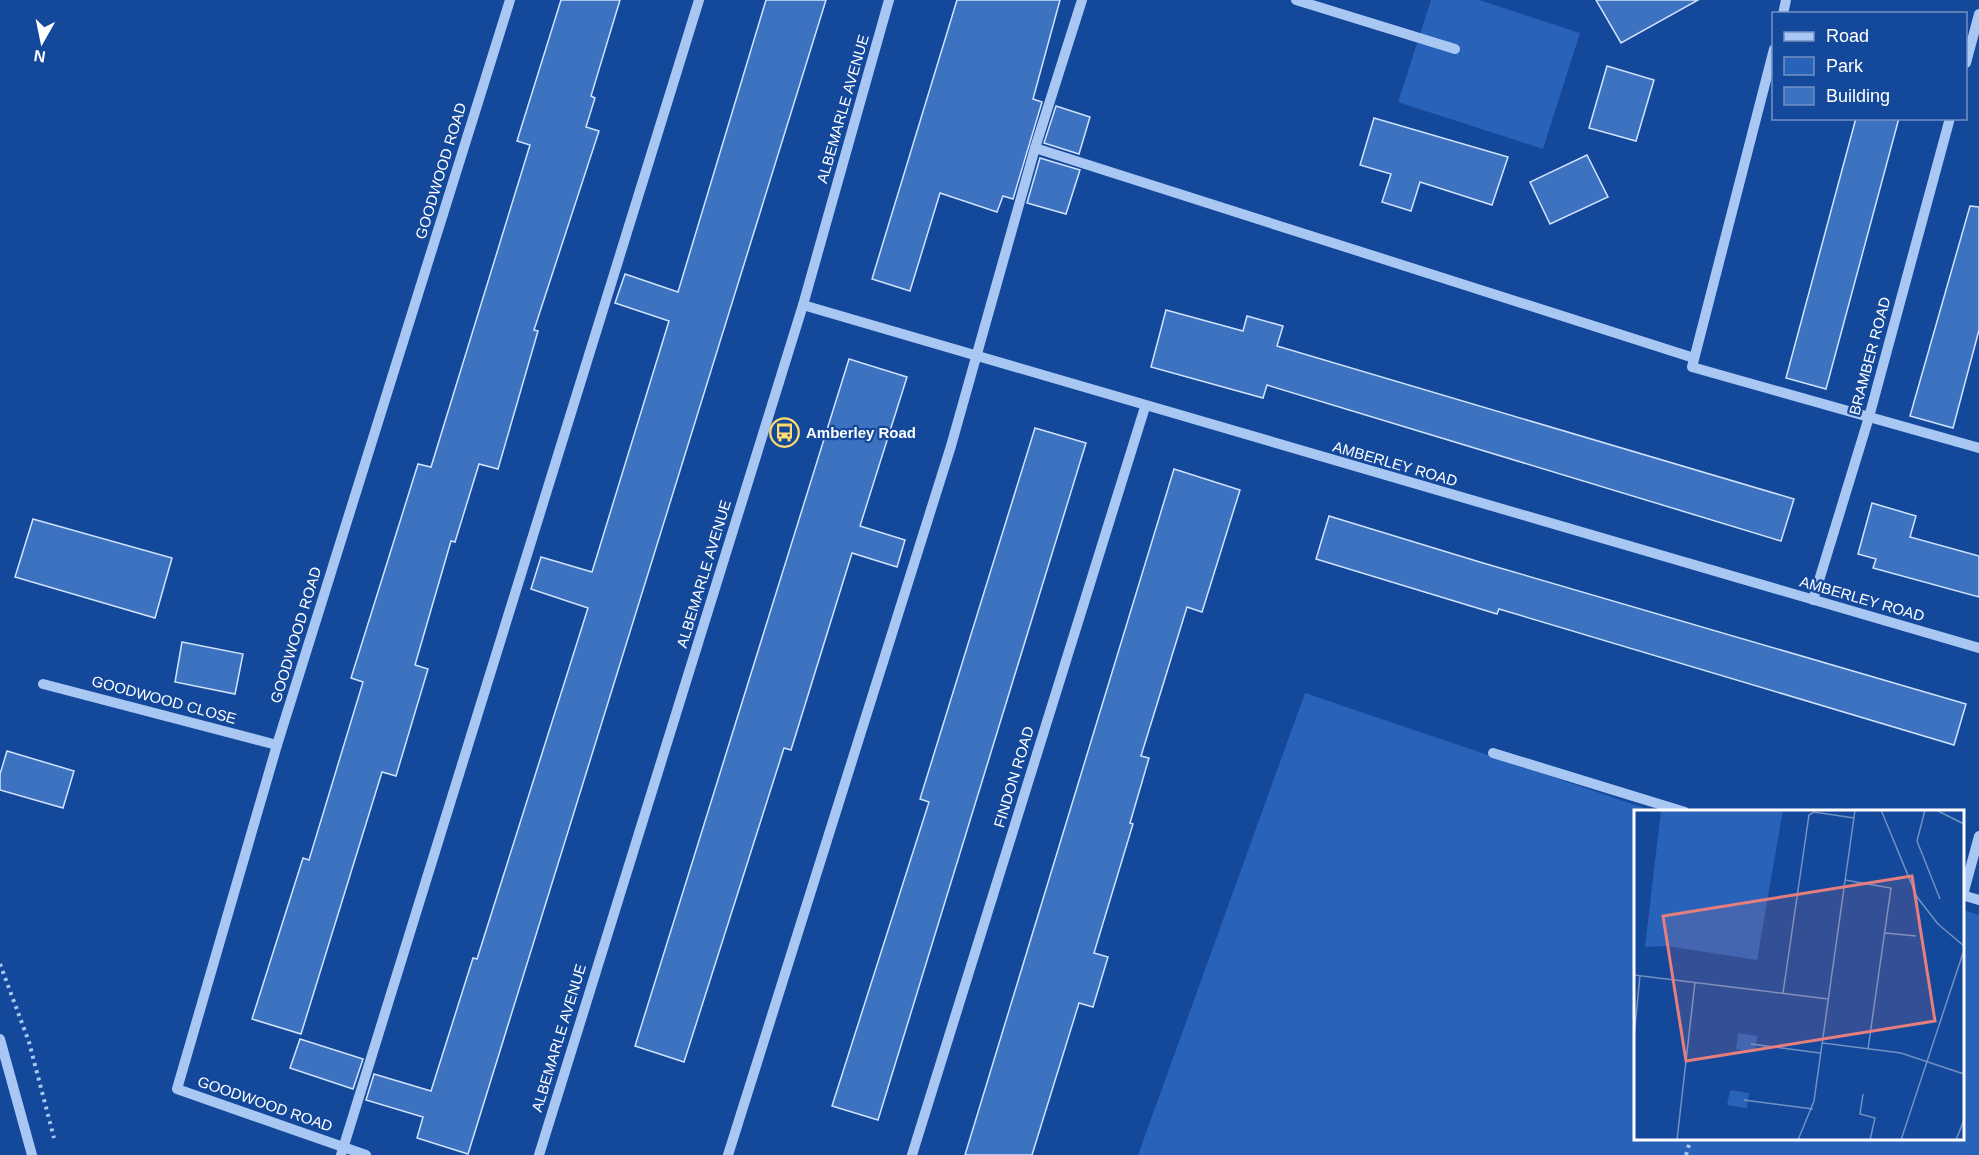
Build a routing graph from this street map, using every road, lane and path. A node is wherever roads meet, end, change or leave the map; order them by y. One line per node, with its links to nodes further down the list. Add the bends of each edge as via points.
1 (510, 0): 21 (street, GOODWOOD ROAD)
2 (699, 0): 30 (street)
3 (889, 0): 12 (street, ALBEMARLE AVENUE)
4 (1082, 0): 11 (street)
5 (1296, 0): 7 (street)
6 (1979, 14): 9 (street)
7 (1455, 49)
8 (1772, 53): 14 (street)
9 (1967, 56)
10 (1949, 120): 16 (street, BRAMBER ROAD)
11 (1035, 147): 13 (street); 14 (street)
12 (804, 305): 13 (street, AMBERLEY ROAD); 33 (street, ALBEMARLE AVENUE)
13 (978, 355): 15 (street, AMBERLEY ROAD); 34 (street)
14 (1694, 358): 16 (street, via 1692,367)
15 (1145, 407): 18 (street, AMBERLEY ROAD); 35 (street, FINDON ROAD)
16 (1869, 417): 17 (street); 18 (street, BRAMBER ROAD)
17 (1979, 448)
18 (1813, 600): 19 (street, AMBERLEY ROAD)
19 (1979, 648)
20 (43, 684): 21 (street, GOODWOOD CLOSE)
21 (277, 745): 30 (street, GOODWOOD ROAD, via 177,1089)
22 (1493, 753): 23 (street)
23 (1679, 810)
24 (1979, 836): 25 (street)
25 (1964, 891)
26 (1964, 895): 27 (street)
27 (1979, 900)
28 (0, 1039): 31 (street)
29 (1690, 1140): 36 (path)
30 (342, 1151): 32 (street, GOODWOOD ROAD)
31 (32, 1155)
32 (366, 1155)
33 (539, 1155)
34 (728, 1155)
35 (912, 1155)
36 (1686, 1155)

